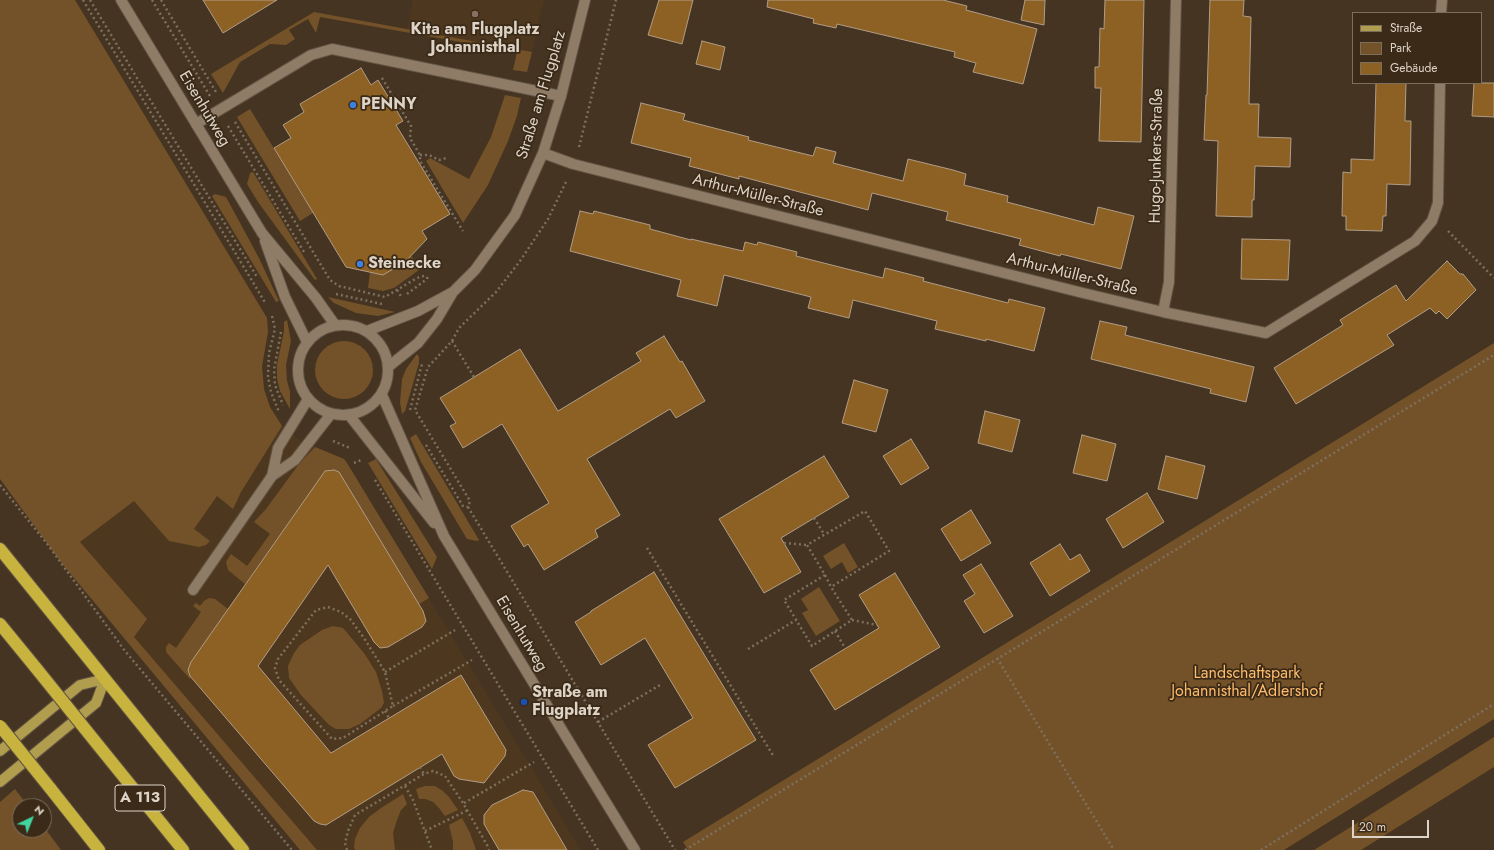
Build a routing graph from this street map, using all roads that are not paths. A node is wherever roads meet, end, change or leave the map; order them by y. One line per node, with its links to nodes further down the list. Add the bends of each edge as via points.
1 (121, 0): 8 (street, Eisenhutweg)
2 (584, 0): 7 (street, Straße am Flugplatz)
3 (1176, 0): 12 (street, Hugo-Junkers-Straße, via 1169,282)
4 (1442, 0): 5 (street)
5 (1441, 12)
6 (1440, 84): 12 (street, Arthur-Müller-Straße, via 1438,203 1432,220 1415,241 1266,333)
7 (561, 96): 8 (street, via 332,50 311,55); 9 (street, Straße am Flugplatz)
8 (196, 124): 10 (street, Eisenhutweg)
9 (543, 153): 11 (street, Straße am Flugplatz, via 515,215 475,270); 12 (street, Arthur-Müller-Straße, via 574,164)
10 (262, 233): 13 (street, Eisenhutweg); 15 (street, Eisenhutweg, via 285,297)
11 (453, 292): 14 (street, Straße am Flugplatz, via 418,311); 16 (street, Straße am Flugplatz, via 437,319 418,343)
12 (1163, 312)
13 (335, 325): 14 (street, via 357,326); 15 (street, via 314,334)
14 (367, 331): 16 (street, via 378,340 385,353)
15 (307, 342): 18 (street, via 301,353 298,377)
16 (388, 367): 17 (street, via 387,382)
17 (382, 395): 20 (street, via 361,412); 22 (street, Eisenhutweg)
18 (308, 399): 19 (street, via 318,408); 21 (street, via 278,448)
19 (331, 414): 20 (street); 21 (street, via 294,460)
20 (349, 415): 22 (street, Eisenhutweg)
21 (272, 476): 24 (street)
22 (444, 536): 33 (street, Eisenhutweg)
23 (0, 549): 26 (highway)
24 (193, 590)
25 (0, 624): 31 (highway, A 113, bridge)
26 (105, 679): 28 (main road, via 80,685); 29 (main road, via 96,703); 32 (highway)
27 (0, 726): 30 (highway, bridge)
28 (0, 751)
29 (0, 782)
30 (99, 850)
31 (183, 850)
32 (243, 850)
33 (635, 850)

